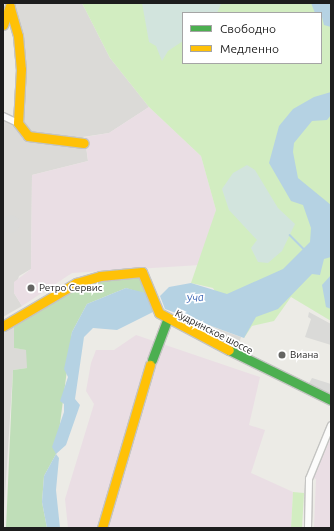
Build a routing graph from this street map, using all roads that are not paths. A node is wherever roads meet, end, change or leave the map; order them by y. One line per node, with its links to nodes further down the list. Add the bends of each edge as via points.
1 (10, 5): 2 (street); 4 (street, via 18,36 21,68)
2 (3, 25)
3 (3, 116): 4 (street)
4 (18, 123): 5 (street, via 28,136)
5 (84, 143)
6 (167, 320): 7 (street, Кудринское шоссе, via 160,313 142,272 88,279); 8 (street, Кудринское шоссе); 10 (street, via 151,363)
7 (3, 326)
8 (331, 400)
9 (331, 425): 11 (street, via 309,479)
10 (102, 528)
11 (308, 528)

